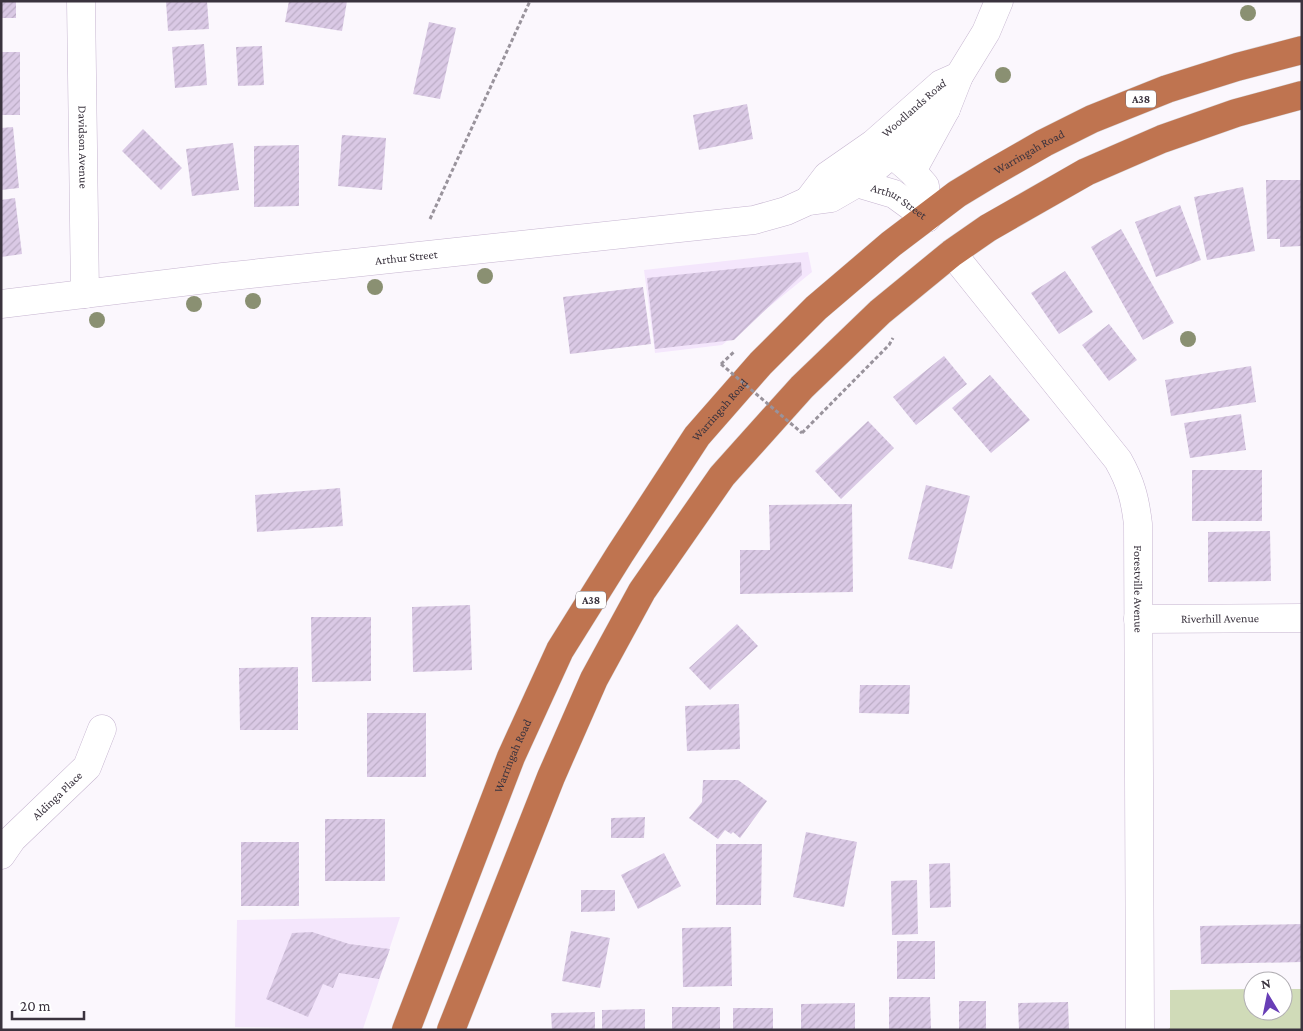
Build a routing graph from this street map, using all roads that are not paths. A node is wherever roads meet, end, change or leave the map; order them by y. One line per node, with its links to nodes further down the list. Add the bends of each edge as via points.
1 (81, 1): 11 (street, Davidson Avenue)
2 (999, 1): 4 (street, Woodlands Road, via 986,32)
3 (1302, 50): 9 (highway, Warringah Road / A38, via 1166,89 1092,119 990,174)
4 (959, 76): 6 (street, Woodlands Road, via 941,84); 6 (street, Woodlands Road, via 946,109)
5 (1302, 95): 10 (highway, via 1180,132 1086,172 988,228)
6 (892, 157): 7 (street, Woodlands Road); 8 (street, via 826,176); 9 (street, Arthur Street, via 925,186)
7 (857, 183): 8 (street, Arthur Street, via 831,198); 9 (street, Arthur Street, via 894,194)
8 (808, 201): 11 (street, Arthur Street, via 754,220)
9 (927, 218): 10 (highway, Forestville Avenue); 17 (highway, Warringah Road / A38, via 816,308 761,362 697,436 620,554 560,650 512,757)
10 (952, 254): 14 (street, Forestville Avenue, via 1118,460 1129,479 1138,524); 18 (highway, via 880,312 802,387 722,476 642,590 594,679 556,763)
11 (85, 294): 12 (street, Arthur Street)
12 (1, 304)
13 (1302, 618): 14 (street, Riverhill Avenue)
14 (1138, 619): 19 (street, Forestville Avenue)
15 (102, 729): 16 (street, Aldinga Place, via 87,767 12,839)
16 (1, 855)
17 (406, 1030)
18 (451, 1030)
19 (1140, 1030)

